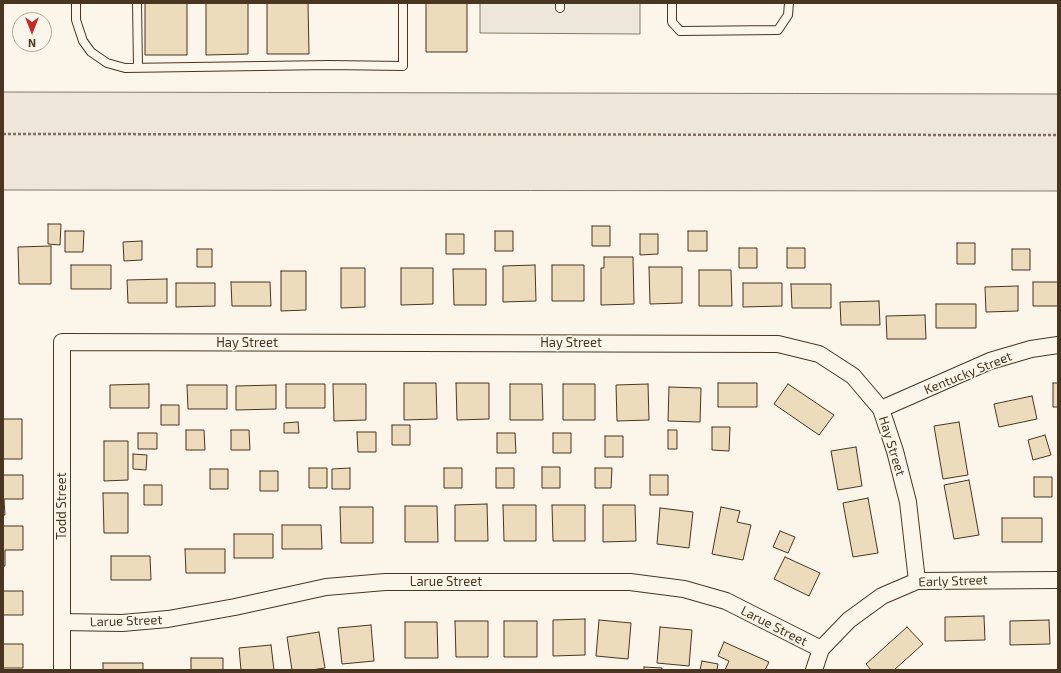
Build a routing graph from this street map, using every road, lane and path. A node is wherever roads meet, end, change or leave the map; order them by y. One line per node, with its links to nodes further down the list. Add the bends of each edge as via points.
1 (76, 3): 6 (lane, via 78,27 83,41 91,52 107,64)
2 (137, 3): 6 (lane)
3 (403, 3): 6 (lane, via 403,66)
4 (672, 3): 5 (lane, via 672,22 680,31 778,30 788,15)
5 (789, 3)
6 (138, 68)
7 (3, 134): 8 (path)
8 (1058, 135)
9 (62, 342): 11 (street, Hay Street, via 778,344 819,354 853,376); 14 (street, Todd Street)
10 (1058, 345): 11 (street, Kentucky Street, via 1031,349 990,361)
11 (881, 409): 13 (street, Hay Street, via 908,502)
12 (1058, 580): 13 (street, Early Street)
13 (917, 581): 15 (street, Early Street, via 882,596 849,620)
14 (62, 622): 15 (street, Larue Street, via 122,623 168,619 326,587 385,582 630,582 684,589 726,601); 16 (street, Todd Street)
15 (821, 649): 17 (street, Early Street)
16 (62, 670)
17 (814, 670)

